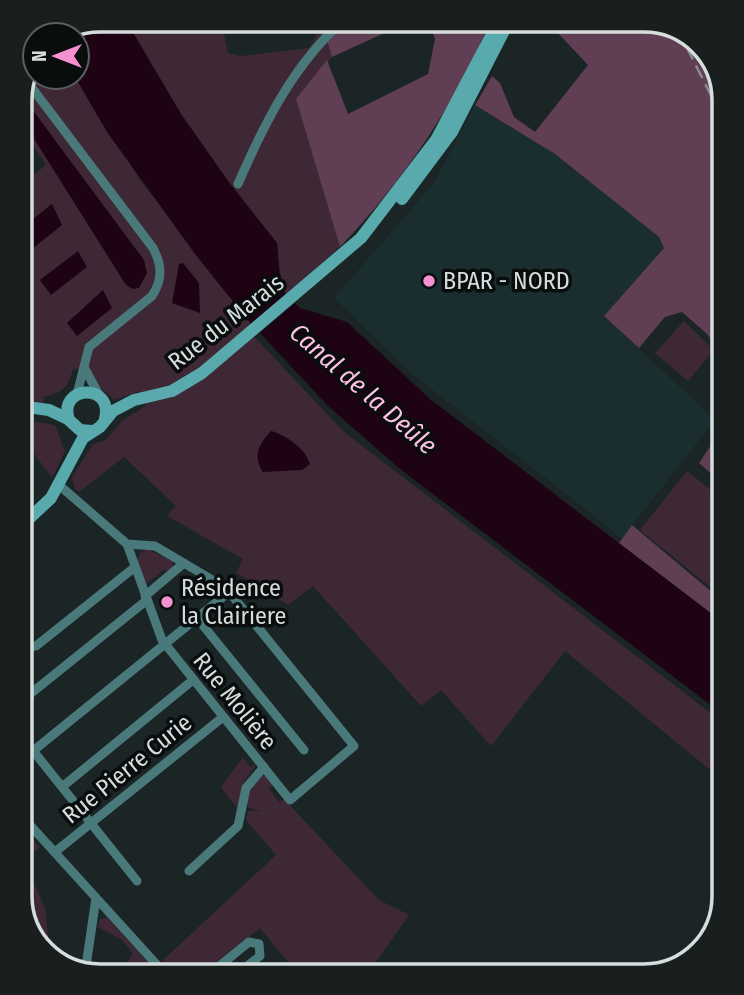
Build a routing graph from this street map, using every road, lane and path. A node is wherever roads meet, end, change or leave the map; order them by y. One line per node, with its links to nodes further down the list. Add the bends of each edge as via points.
1 (330, 32): 5 (street, via 300,67 263,129)
2 (493, 32): 6 (street, Rue du Marais, via 436,141)
3 (503, 32): 6 (street, Rue du Marais, via 437,155 410,191)
4 (34, 91): 7 (street, via 153,248 160,266 159,284 152,296 93,344)
5 (238, 184)
6 (361, 238): 10 (street, Rue du Marais, via 234,347 176,389)
7 (83, 364): 8 (street); 9 (street)
8 (75, 396): 9 (street, via 87,391); 12 (street, via 60,405); 14 (street, via 67,408)
9 (101, 397): 10 (street, Rue du Marais); 13 (street)
10 (129, 401): 13 (street, Rue du Marais)
11 (32, 407): 12 (street)
12 (38, 408): 14 (street)
13 (106, 419): 15 (street)
14 (70, 422): 15 (street, via 80,430); 16 (street)
15 (92, 431): 16 (street)
16 (72, 456): 17 (street)
17 (59, 485): 18 (street); 19 (street)
18 (32, 517)
19 (127, 544): 20 (street, via 151,544); 21 (street, Rue Molière)
20 (184, 563): 22 (street); 23 (street)
21 (135, 567): 23 (street, Rue Molière); 26 (street)
22 (229, 592): 24 (street); 32 (street, Rue Molière, via 354,746 290,800)
23 (146, 598): 25 (street, Rue Molière); 28 (street)
24 (197, 618): 25 (street); 30 (street)
25 (165, 644): 27 (street, Rue Molière); 31 (street)
26 (32, 646)
27 (193, 680): 29 (street, Rue Molière); 33 (street)
28 (32, 692)
29 (223, 717): 32 (street, Rue Molière); 34 (street, Rue Pierre Curie)
30 (304, 750)
31 (33, 751): 33 (street)
32 (264, 767): 37 (street, via 246,788 239,826)
33 (62, 787): 34 (street)
34 (91, 823): 36 (street, Rue Pierre Curie); 38 (street)
35 (32, 827): 36 (street)
36 (55, 852): 39 (street)
37 (189, 871)
38 (137, 881)
39 (96, 898): 40 (street); 41 (street)
40 (87, 962)
41 (156, 964)
42 (222, 964): 43 (street, via 249,942 259,944 260,956)
43 (250, 964)

